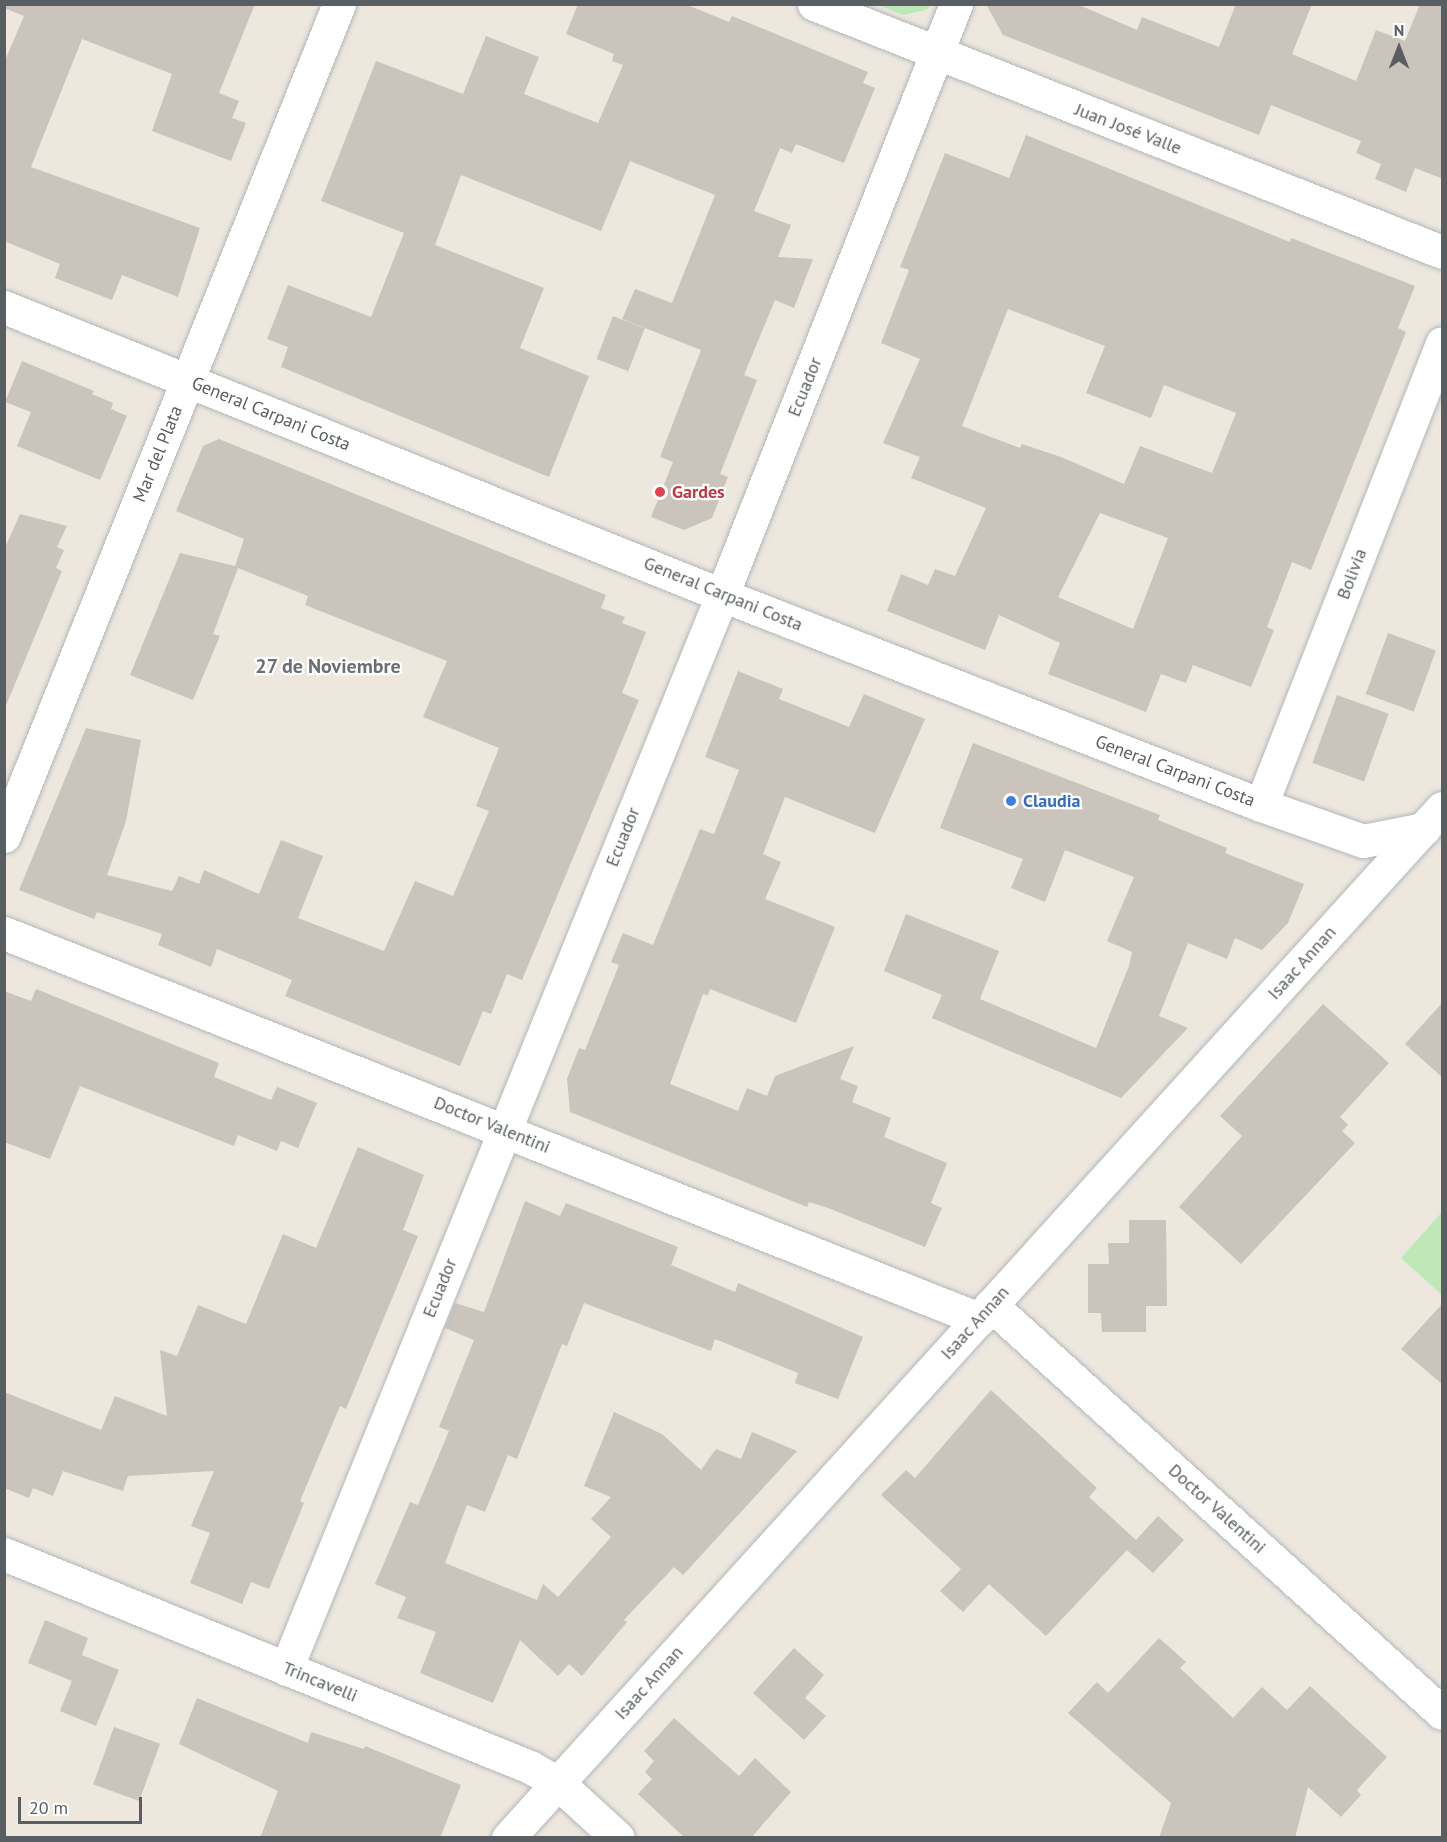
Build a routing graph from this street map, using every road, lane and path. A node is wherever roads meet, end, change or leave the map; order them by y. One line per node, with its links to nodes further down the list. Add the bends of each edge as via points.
1 (339, 4): 8 (street, Mar del Plata)
2 (814, 4): 4 (street, Juan José Valle)
3 (956, 4): 4 (street, Ecuador)
4 (936, 53): 5 (street, Juan José Valle); 9 (street, Ecuador)
5 (1443, 252)
6 (4, 307): 8 (street, General Carpani Costa)
7 (1443, 343): 10 (street, Bolivia)
8 (188, 380): 9 (street, General Carpani Costa); 12 (street, Mar del Plata)
9 (722, 595): 10 (street, General Carpani Costa); 14 (street, Ecuador)
10 (1261, 805): 11 (street, General Carpani Costa, via 1363,841)
11 (1436, 827): 15 (street, Isaac Annan)
12 (4, 836)
13 (4, 933): 14 (street, Doctor Valentini)
14 (504, 1130): 15 (street, Doctor Valentini); 17 (street, Ecuador)
15 (985, 1312): 18 (street, Doctor Valentini); 19 (street, Isaac Annan)
16 (4, 1554): 17 (street, Trincavelli)
17 (286, 1669): 19 (street, Trincavelli, via 530,1767)
18 (1443, 1713)
19 (558, 1783): 20 (street, Isaac Annan); 21 (street, Trincavelli)
20 (508, 1838)
21 (618, 1838)

